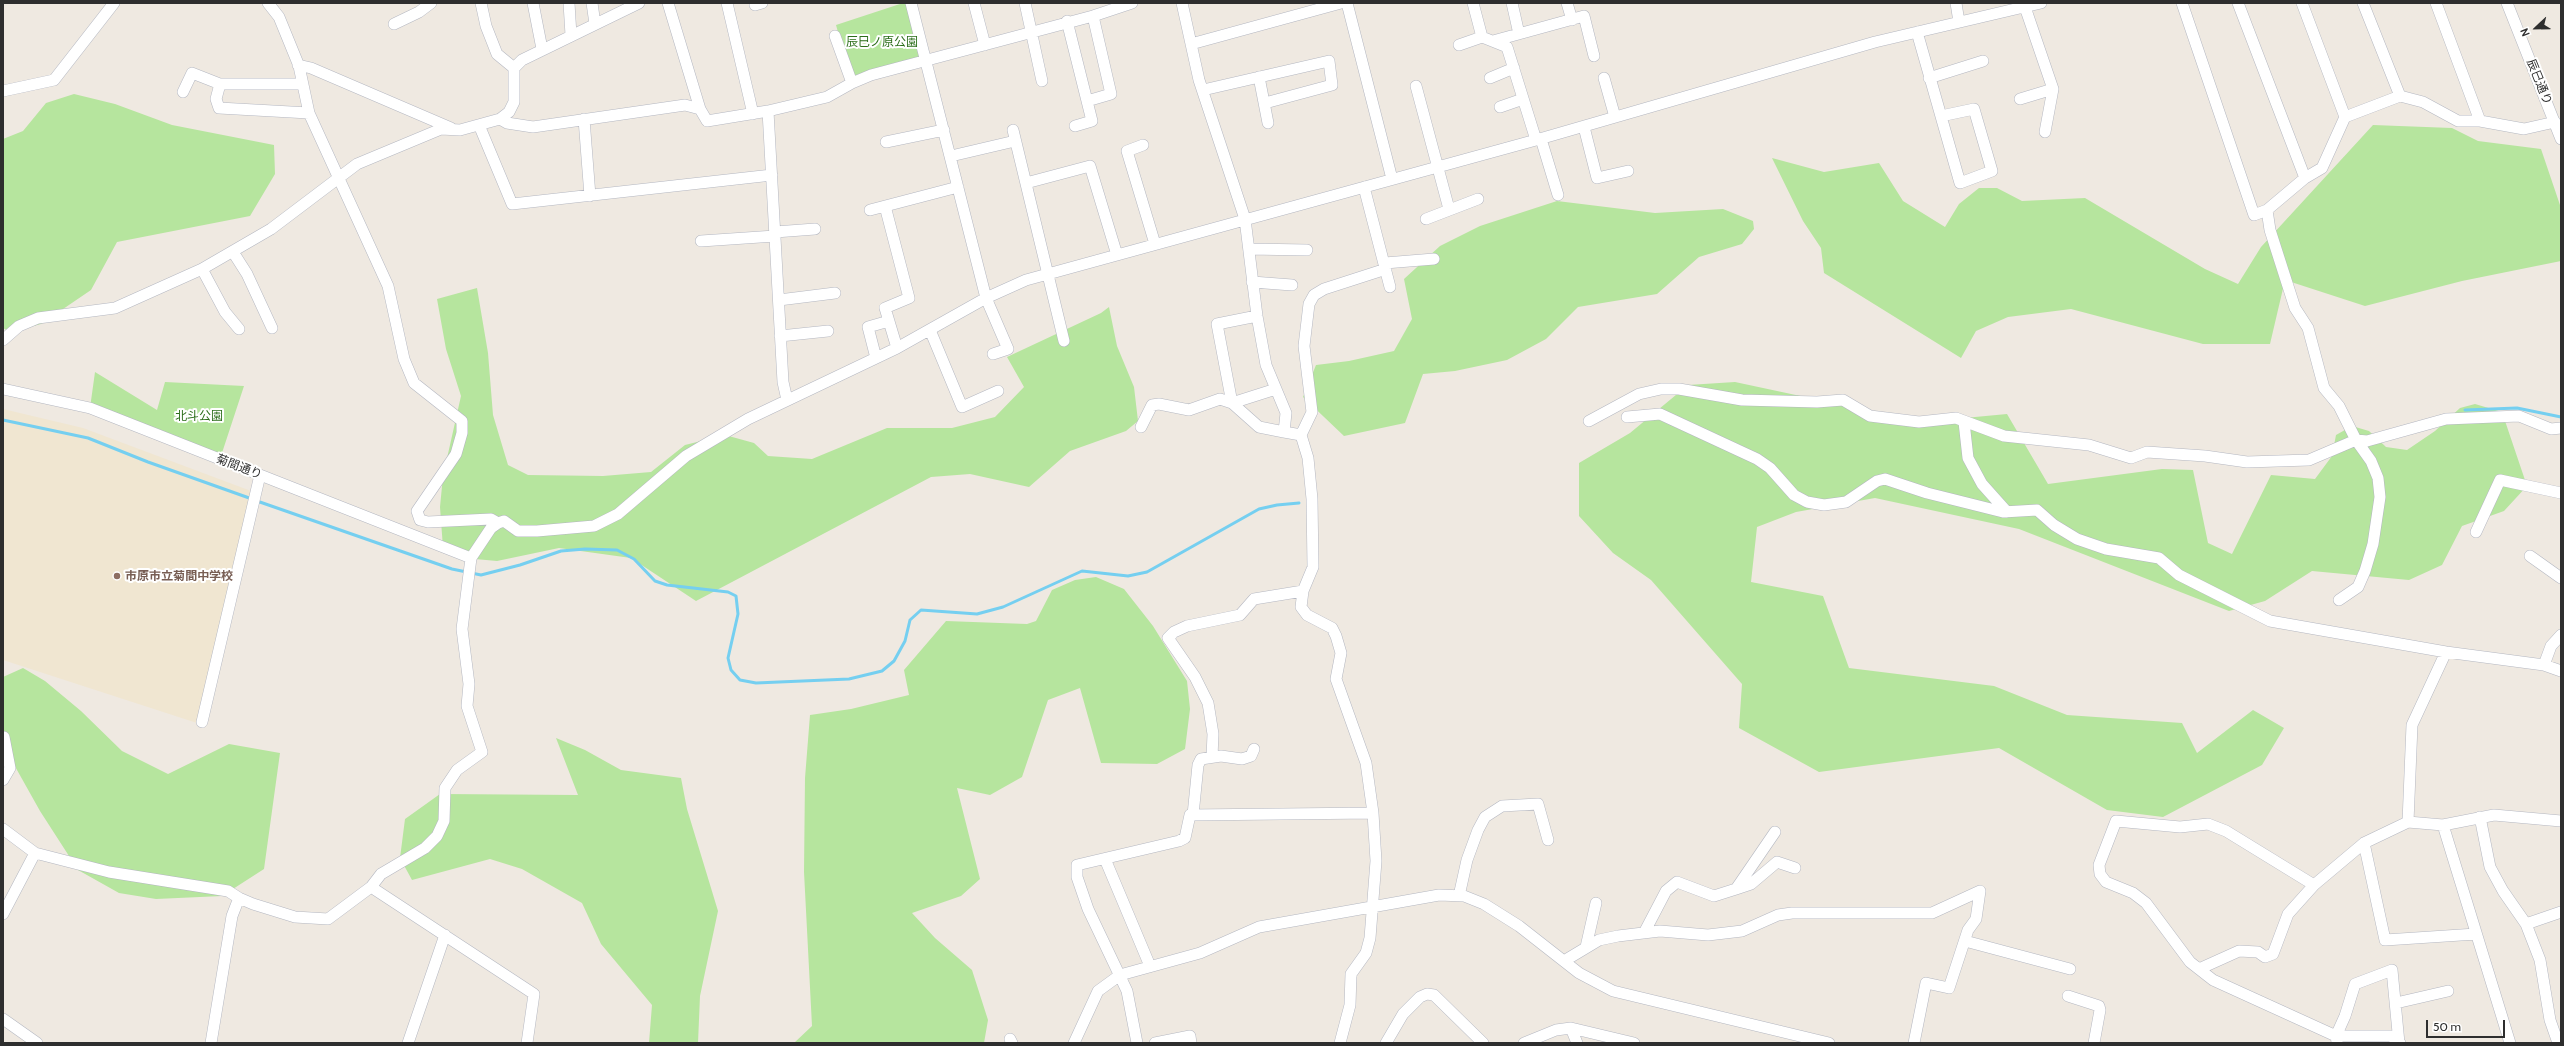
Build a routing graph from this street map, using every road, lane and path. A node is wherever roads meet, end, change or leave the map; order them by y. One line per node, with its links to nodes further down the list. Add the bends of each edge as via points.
1 (114, 3): 63 (street, via 54,80)
2 (268, 3): 49 (street, via 279,17)
3 (431, 3): 34 (street)
4 (481, 3): 50 (street, via 486,26 497,54)
5 (533, 3): 45 (street)
6 (569, 3): 39 (street)
7 (592, 3): 35 (street)
8 (639, 3): 35 (street)
9 (668, 3): 71 (street)
10 (727, 3): 74 (street)
11 (911, 3): 48 (street)
12 (974, 3): 43 (street)
13 (1025, 3): 36 (street)
14 (1132, 3): 30 (street)
15 (1182, 3): 42 (street)
16 (1341, 3): 42 (street)
17 (1347, 3): 99 (street)
18 (1473, 3): 41 (street)
19 (1512, 3): 38 (street)
20 (1567, 3): 31 (street)
21 (1956, 3): 33 (street)
22 (2041, 3): 29 (street)
23 (2182, 3): 109 (street, via 2254,215)
24 (2238, 3): 98 (street)
25 (2302, 3): 77 (street)
26 (2363, 3): 65 (street)
27 (2436, 3): 80 (street)
28 (2507, 3): 81 (street, 辰巳通り)
29 (2025, 7): 33 (street); 61 (street)
30 (1093, 16): 32 (street); 68 (street, via 1111,94)
31 (1572, 20): 38 (street); 46 (street, via 1584,16)
32 (1067, 21): 36 (street); 68 (street)
33 (1959, 22): 37 (street)
34 (394, 24)
35 (595, 24): 39 (street)
36 (1032, 31): 43 (street); 56 (street)
37 (1917, 32): 55 (street); 76 (street)
38 (1518, 34): 41 (street)
39 (571, 36): 45 (street)
40 (835, 36): 57 (street)
41 (1487, 39): 44 (street); 51 (street, via 1507,47)
42 (1191, 44): 62 (street)
43 (985, 45): 48 (street)
44 (1459, 45)
45 (542, 50): 50 (street, via 522,60)
46 (1594, 56)
47 (1982, 60): 55 (street)
48 (927, 61): 57 (street); 87 (street)
49 (298, 65): 59 (street); 86 (street, via 311,68)
50 (514, 68): 78 (street, via 514,102 509,112)
51 (1514, 68): 53 (street); 66 (street)
52 (1259, 77): 62 (street); 69 (street); 69 (street, via 1329,61 1332,85)
53 (1490, 78)
54 (1604, 78): 76 (street)
55 (1929, 78): 75 (street)
56 (1042, 81)
57 (852, 82): 72 (street, via 827,97)
58 (220, 84): 59 (street); 64 (street, via 192,73); 73 (street, via 216,99 219,108)
59 (301, 84): 73 (street)
60 (1416, 86): 94 (street)
61 (2054, 88): 67 (street); 88 (street)
62 (1203, 90): 110 (street)
63 (3, 91)
64 (183, 92)
65 (2400, 96): 77 (street); 80 (street, via 2423,102 2458,121)
66 (1523, 99): 70 (street); 90 (street)
67 (2020, 99)
68 (1087, 101): 84 (street, via 1092,121)
69 (1265, 103): 82 (street)
70 (1500, 107)
71 (700, 108): 74 (street, via 707,121); 79 (street, via 685,105)
72 (768, 111): 74 (street); 96 (street)
73 (309, 113): 97 (street)
74 (753, 114)
75 (1941, 116): 75 (street, via 1960,183 1992,171 1974,109)
76 (1615, 117): 85 (street)
77 (2345, 117): 98 (street, via 2322,168)
78 (500, 119): 79 (street, via 513,125 533,127); 83 (street)
79 (584, 119): 104 (street)
80 (2480, 121): 81 (street, via 2524,129)
81 (2555, 122): 89 (street, 辰巳通り)
82 (1268, 123)
83 (479, 125): 86 (street); 104 (street, via 512,204)
84 (1075, 126)
85 (1584, 126): 90 (street); 95 (street, via 1597,178)
86 (453, 129): 97 (street, via 441,129 378,155 357,164)
87 (944, 130): 91 (street); 93 (street)
88 (2045, 132)
89 (2561, 138)
90 (1538, 140): 94 (street); 103 (street)
91 (886, 142)
92 (1143, 145): 115 (street, via 1127,151)
93 (951, 156): 100 (street, via 1014,136); 101 (street)
94 (1439, 166): 99 (street); 107 (street)
95 (1628, 171)
96 (772, 175): 104 (street); 113 (street)
97 (338, 178): 118 (street, via 271,229); 158 (street, via 388,286 404,359 414,383 462,421 462,433 456,454 417,511 420,520 428,522 491,519)
98 (2305, 178): 109 (street)
99 (1392, 179): 102 (street)
100 (1026, 183): 119 (street, via 1090,166); 123 (street)
101 (958, 187): 106 (street); 128 (street)
102 (1364, 187): 110 (street); 121 (street)
103 (1558, 195)
104 (590, 196)
105 (1478, 199): 107 (street)
106 (885, 206): 108 (street); 131 (street, via 909,298 885,308)
107 (1449, 209): 111 (street)
108 (870, 210)
109 (2267, 210): 154 (street, via 2272,237 2295,308 2308,328 2324,388 2339,406)
110 (1245, 219): 115 (street); 116 (street)
111 (1426, 219)
112 (815, 229): 113 (street)
113 (775, 234): 114 (street); 129 (street)
114 (701, 241)
115 (1155, 244): 119 (street)
116 (1249, 249): 117 (street); 124 (street)
117 (1307, 250)
118 (233, 252): 122 (street); 132 (street, via 247,274)
119 (1117, 255): 123 (street)
120 (1434, 259): 121 (street)
121 (1385, 266): 126 (street); 153 (street, via 1324,289 1314,295 1309,304 1304,346 1312,412)
122 (202, 269): 133 (street, via 225,312); 137 (street, via 115,308 38,318 20,326)
123 (1049, 274): 128 (street, via 1026,280); 138 (street)
124 (1252, 282): 125 (street); 130 (street)
125 (1292, 285)
126 (1390, 287)
127 (835, 293): 129 (street)
128 (986, 298): 134 (street); 140 (street, via 1008,349)
129 (779, 300): 136 (street)
130 (1257, 316): 143 (street, via 1266,365); 146 (street, via 1217,324)
131 (889, 321): 139 (street); 141 (street, via 868,327)
132 (272, 328)
133 (239, 329)
134 (930, 330): 139 (street); 144 (street, via 962,407)
135 (828, 331): 136 (street)
136 (780, 336): 145 (street, via 783,382)
137 (3, 340)
138 (1064, 340)
139 (897, 348): 141 (street)
140 (993, 354)
141 (876, 358): 145 (street)
142 (3, 389): 155 (street, 菊間通り, via 90,408)
143 (1276, 389): 146 (street); 152 (street, via 1286,412)
144 (998, 391)
145 (787, 400): 158 (street, via 748,419 686,456 618,514 594,526 518,531 504,521)
146 (1232, 403): 150 (street, via 1220,399 1188,410 1152,405); 152 (street, via 1259,427)
147 (1627, 417): 157 (street, via 1660,414 1757,459 1770,468 1794,495 1807,502 1846,502 1877,481 1885,479 1927,493)
148 (1589, 421): 149 (street, via 1639,394 1661,389 1680,389 1742,400 1843,400 1870,416 1919,422 1956,418)
149 (1964, 422): 154 (street, via 2004,436 2089,445 2130,458 2147,452 2248,462 2309,460); 157 (street, via 1968,458 1982,484)
150 (1142, 427)
151 (2561, 428): 154 (street, via 2551,429 2519,416 2446,419 2367,441)
152 (1284, 432): 153 (street)
153 (1301, 435): 163 (street, via 1308,458 1312,499 1313,567)
154 (2356, 440): 164 (street, via 2372,461 2378,478 2380,497 2373,544 2365,571 2358,587)
155 (260, 475): 161 (street, 菊間通り); 169 (street)
156 (2561, 493): 159 (street, via 2500,480)
157 (2007, 512): 166 (street, via 2037,510 2054,526 2077,539 2106,550 2160,558 2179,575 2270,621)
158 (498, 523): 161 (street, via 491,528)
159 (2476, 532)
160 (2530, 556): 162 (street)
161 (471, 558): 188 (street, via 462,638 468,671 467,706 482,752 457,770 446,788 444,821 437,836 425,848 381,874)
162 (2561, 578)
163 (1303, 591): 172 (street, via 1254,599 1240,615 1187,626 1168,638 1195,677 1208,703 1213,734); 174 (street, via 1301,606 1307,615 1332,628 1336,636 1341,653 1336,679 1366,763)
164 (2339, 600)
165 (2561, 635): 167 (street, via 2550,646)
166 (2446, 652): 167 (street); 178 (street, via 2412,725)
167 (2544, 665): 168 (street)
168 (2561, 671)
169 (202, 722)
170 (4, 737): 173 (street, via 10,768)
171 (1254, 749): 172 (street, via 1251,756 1242,759)
172 (1212, 757): 175 (street, via 1201,759 1198,765)
173 (3, 780)
174 (1373, 813): 175 (street); 193 (street, via 1376,861)
175 (1193, 815): 185 (street, via 1188,820 1185,838)
176 (2480, 817): 177 (street, via 2514,816); 179 (street); 196 (street, via 2490,867)
177 (2561, 821)
178 (2408, 822): 179 (street); 183 (street)
179 (2442, 825): 199 (street)
180 (3, 829): 184 (street)
181 (1775, 832): 189 (street)
182 (1548, 840): 190 (street, via 1538,804 1502,806 1485,817 1478,830 1467,860)
183 (2364, 843): 187 (street); 199 (street, via 2385,940)
184 (35, 853): 191 (street, via 109,872 228,891); 195 (street)
185 (1105, 859): 203 (street); 206 (street, via 1077,866 1077,877 1088,909)
186 (1795, 868): 189 (street, via 1777,862 1751,884)
187 (2314, 885): 205 (street, via 2288,914 2273,954 2265,957 2258,952 2239,951); 205 (street, via 2214,825 2180,826 2116,821 2099,865 2100,874 2106,882 2133,893 2146,903 2172,940)
188 (371, 887): 191 (street, via 328,919 295,917); 198 (street)
189 (1736, 889): 197 (street, via 1714,896 1677,882 1666,892)
190 (1459, 896): 193 (street, via 1438,895); 202 (street, via 1484,904 1513,922)
191 (239, 898): 215 (street, via 232,916)
192 (1596, 903): 201 (street)
193 (1372, 907): 203 (street, via 1259,927 1200,953); 222 (street, via 1374,915 1370,938 1366,953 1351,974 1350,1005)
194 (2561, 912): 196 (street)
195 (3, 914)
196 (2526, 924): 232 (street, via 2540,960 2550,1020)
197 (1644, 933): 200 (street, via 1675,930 1708,936 1742,931 1778,915 1792,913 1932,912 1980,891 1976,918); 201 (street, via 1599,940)
198 (445, 934): 216 (street); 217 (street, via 534,994)
199 (2476, 934): 231 (street)
200 (1965, 941): 204 (street); 228 (street, via 1949,988 1926,983)
201 (1586, 947): 202 (street)
202 (1564, 961): 227 (street, via 1594,983 1613,991)
203 (1150, 966): 206 (street)
204 (2070, 969)
205 (2199, 969): 212 (street, via 2213,980)
206 (1120, 975): 218 (street, via 1098,991); 219 (street, via 1127,991)
207 (2448, 991): 209 (street)
208 (2068, 996): 229 (street, via 2099,1006)
209 (2396, 1003): 212 (street, via 2392,970 2355,984); 230 (street)
210 (3, 1019): 214 (street)
211 (1571, 1028): 224 (street, via 1556,1030); 225 (street); 226 (street)
212 (2336, 1040): 230 (street, via 2391,1036)
213 (1388, 1042): 223 (street, via 1403,1014 1420,997 1427,994 1434,995)
214 (36, 1043)
215 (211, 1043)
216 (408, 1043)
217 (527, 1043)
218 (1074, 1043)
219 (1137, 1043)
220 (1155, 1043): 221 (street, via 1190,1036)
221 (1191, 1043)
222 (1340, 1043)
223 (1483, 1043)
224 (1524, 1043)
225 (1577, 1043)
226 (1634, 1043)
227 (1829, 1043)
228 (1914, 1043)
229 (2094, 1043)
230 (2399, 1043)
231 (2510, 1043)
232 (2561, 1043)

